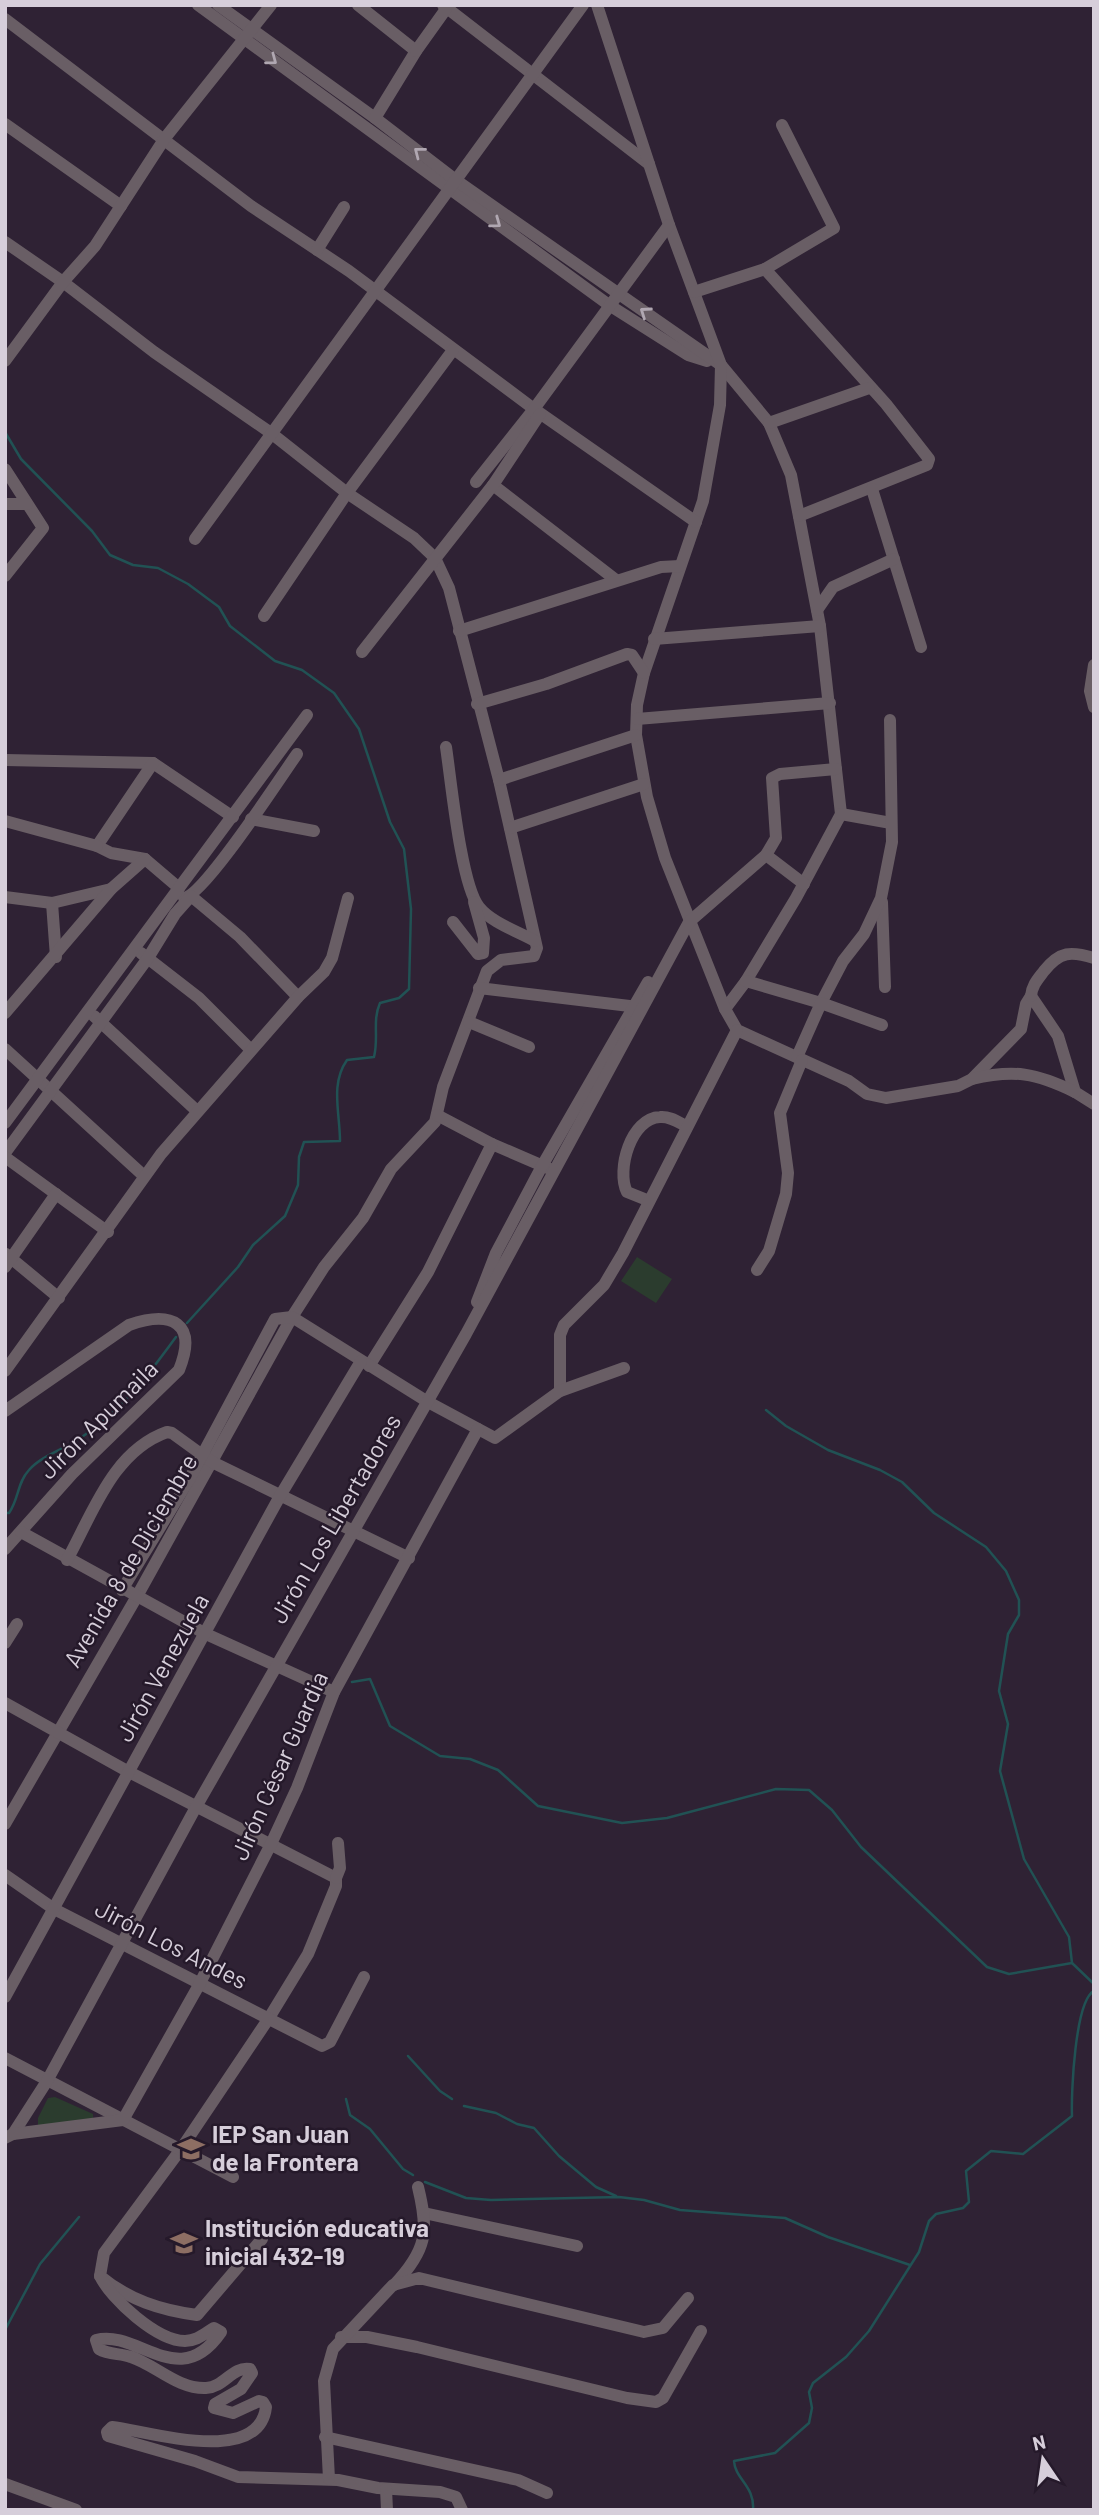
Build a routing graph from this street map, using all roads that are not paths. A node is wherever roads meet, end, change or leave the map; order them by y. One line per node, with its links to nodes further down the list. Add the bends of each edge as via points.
1 (198, 5): 9 (street)
2 (218, 5): 9 (street)
3 (271, 5): 9 (street)
4 (358, 5): 10 (street)
5 (583, 5): 11 (street)
6 (597, 5): 16 (street)
7 (444, 7): 10 (street); 11 (street)
8 (5, 19): 15 (street)
9 (248, 35): 12 (street); 15 (street); 17 (street, one-way to 17)
10 (416, 51): 12 (street)
11 (533, 75): 16 (street); 17 (street)
12 (375, 117): 17 (street, one-way to 12)
13 (5, 124): 18 (street)
14 (782, 125): 23 (street, via 834,228)
15 (165, 138): 18 (street); 22 (street, via 251,206)
16 (649, 164): 20 (street)
17 (453, 186): 24 (street); 26 (street)
18 (121, 206): 25 (street)
19 (344, 207): 22 (street)
20 (669, 225): 27 (street); 28 (street)
21 (5, 242): 25 (street)
22 (317, 250): 26 (street)
23 (765, 269): 27 (street); 33 (street)
24 (582, 277): 28 (street); 29 (street)
25 (64, 282): 31 (street); 36 (street, via 154,352)
26 (373, 292): 30 (street); 36 (street)
27 (694, 292): 32 (street)
28 (619, 295): 29 (street); 32 (street, one-way to 28)
29 (610, 305): 32 (street, via 688,355); 34 (street)
30 (453, 350): 34 (street); 41 (street)
31 (5, 361)
32 (721, 365): 35 (street); 45 (street, via 720,405)
33 (869, 388): 35 (street); 40 (street, via 929,459 928,465)
34 (537, 411): 38 (street); 39 (street); 45 (street)
35 (769, 423): 44 (street, via 791,475)
36 (271, 433): 41 (street); 46 (street)
37 (5, 469): 43 (street)
38 (476, 482)
39 (493, 485): 47 (street); 51 (street)
40 (872, 489): 44 (street); 48 (street)
41 (347, 493): 47 (street, via 414,538); 53 (street)
42 (5, 504): 43 (street)
43 (27, 504): 50 (street, via 43,528)
44 (799, 516): 52 (street)
45 (696, 522): 49 (street)
46 (195, 539)
47 (435, 558): 55 (street, via 449,588); 58 (street)
48 (894, 559): 52 (street, via 833,587); 57 (street)
49 (680, 566): 51 (street); 56 (street)
50 (5, 576)
51 (616, 580): 55 (street)
52 (817, 610): 54 (street)
53 (264, 615)
54 (820, 626): 56 (street); 61 (street)
55 (459, 631): 62 (street)
56 (654, 639): 60 (street)
57 (921, 647)
58 (362, 652)
59 (1094, 665): 63 (street, via 1090,691)
60 (644, 673): 62 (street, via 627,654); 65 (street)
61 (830, 703): 65 (street); 72 (street)
62 (477, 704): 73 (street)
63 (1094, 707)
64 (307, 715): 76 (street)
65 (637, 719): 67 (street)
66 (890, 720): 79 (street)
67 (636, 735): 73 (street); 74 (street)
68 (446, 747): 91 (street)
69 (297, 754): 77 (street)
70 (5, 760): 71 (street)
71 (153, 762): 76 (street); 82 (street)
72 (836, 769): 75 (street); 83 (street, via 772,778 776,838)
73 (499, 780): 80 (street)
74 (644, 784): 80 (street); 96 (street)
75 (841, 814): 79 (street); 85 (street)
76 (233, 817): 86 (street)
77 (251, 819): 81 (street); 89 (street)
78 (5, 821): 82 (street)
79 (891, 823): 92 (street, via 892,842)
80 (510, 828): 97 (street)
81 (314, 831)
82 (97, 846): 84 (street)
83 (766, 855): 85 (street); 96 (street)
84 (145, 859): 86 (street); 87 (street)
85 (804, 884): 102 (street)
86 (180, 888): 93 (street)
87 (111, 889): 94 (street); 99 (street)
88 (5, 897): 94 (street)
89 (191, 897): 93 (street); 101 (street); 106 (street, via 240,937)
90 (348, 898): 106 (street, via 332,958)
91 (473, 898): 95 (street, via 484,938 482,953 470,948); 97 (street, via 489,916)
92 (881, 898): 103 (street); 107 (street)
93 (170, 901): 98 (street)
94 (52, 903): 99 (street)
95 (453, 922)
96 (689, 922): 108 (street, Jirón Los Libertadores, via 661,975); 109 (street)
97 (535, 941): 104 (street, via 534,956 501,960 487,971)
98 (136, 949): 101 (street); 110 (street)
99 (56, 957): 111 (street)
100 (1094, 957): 105 (street, via 1068,952 1056,957 1035,982)
101 (148, 958): 112 (street); 118 (street, via 199,998)
102 (746, 981): 107 (street); 109 (street)
103 (886, 987)
104 (479, 988): 108 (street); 113 (street)
105 (1031, 996): 121 (street, via 1021,1029); 123 (street, via 1058,1036)
106 (298, 997): 118 (street)
107 (821, 1003): 114 (street); 119 (street)
108 (637, 1007): 131 (street, Jirón Los Libertadores)
109 (725, 1009): 115 (street)
110 (88, 1011): 112 (street); 120 (street)
111 (5, 1013)
112 (99, 1021): 122 (street); 125 (street)
113 (469, 1022): 116 (street); 126 (street)
114 (882, 1025)
115 (737, 1030): 119 (street); 128 (street)
116 (529, 1048)
117 (5, 1049): 120 (street)
118 (251, 1050): 125 (street)
119 (799, 1059): 121 (street, via 867,1094 886,1098 958,1086); 137 (street, via 780,1112 788,1173 786,1194 769,1251)
120 (37, 1077): 122 (street); 127 (street)
121 (972, 1079): 123 (street, via 1018,1072)
122 (50, 1088): 130 (street); 132 (street)
123 (1075, 1092): 124 (street)
124 (1094, 1104)
125 (197, 1111): 132 (street)
126 (437, 1115): 129 (street); 139 (street, Avenida 8 de Diciembre, via 391,1169 363,1218)
127 (5, 1123)
128 (686, 1126): 134 (street); 134 (street, via 663,1116 640,1126 623,1166 622,1182 627,1192)
129 (492, 1144): 131 (street); 140 (street, Jirón Venezuela, via 428,1272)
130 (5, 1155): 133 (street)
131 (548, 1168): 144 (street, Jirón Los Libertadores, via 474,1320)
132 (145, 1176): 135 (street)
133 (56, 1194): 135 (street); 136 (street)
134 (647, 1200): 143 (street, via 604,1284 564,1325)
135 (108, 1232): 138 (street)
136 (8, 1260): 138 (street)
137 (757, 1270)
138 (59, 1298): 142 (street)
139 (292, 1317): 140 (street); 147 (street, Avenida 8 de Diciembre)
140 (365, 1363): 144 (street); 148 (street, Jirón Venezuela)
141 (624, 1368): 143 (street)
142 (5, 1371)
143 (560, 1391): 146 (street, via 500,1437)
144 (428, 1402): 146 (street); 150 (street, Jirón Los Libertadores)
145 (5, 1411): 149 (street, Jirón Apumaila, via 129,1325 164,1318 186,1332 187,1352 179,1370 72,1474)
146 (478, 1429): 152 (street, Jirón César Guardia)
147 (207, 1458): 148 (street); 153 (street, via 167,1432 132,1452 119,1465); 154 (street, via 190,1478); 155 (street, Avenida 8 de Diciembre)
148 (280, 1496): 150 (street); 157 (street, Jirón Venezuela)
149 (21, 1532): 151 (street, Jirón Apumaila); 153 (street)
150 (353, 1533): 152 (street); 159 (street, Jirón Los Libertadores)
151 (5, 1549)
152 (409, 1558): 160 (street, Jirón César Guardia)
153 (67, 1560): 154 (street)
154 (122, 1591): 155 (street)
155 (136, 1598): 157 (street); 162 (street, Avenida 8 de Diciembre)
156 (17, 1623): 158 (street)
157 (206, 1634): 159 (street); 163 (street, Jirón Venezuela)
158 (5, 1643)
159 (275, 1666): 160 (street); 164 (street, Jirón Los Libertadores)
160 (334, 1692): 167 (street, Jirón César Guardia)
161 (5, 1703): 162 (street)
162 (58, 1731): 163 (street); 165 (street, Avenida 8 de Diciembre)
163 (129, 1772): 164 (street); 170 (street, Jirón Venezuela)
164 (196, 1807): 167 (street); 171 (street, Jirón Los Libertadores)
165 (5, 1824)
166 (338, 1843): 169 (street)
167 (271, 1844): 169 (street); 173 (street, Jirón César Guardia)
168 (5, 1875): 170 (street, Jirón Los Andes)
169 (336, 1882): 175 (street, via 308,1954)
170 (54, 1909): 171 (street, Jirón Los Andes); 174 (street, Jirón Venezuela)
171 (123, 1945): 173 (street, Jirón Los Andes); 177 (street, Jirón Los Libertadores)
172 (364, 1977): 175 (street, Jirón Los Andes, via 330,2042 322,2046)
173 (199, 1985): 175 (street, Jirón Los Andes); 178 (street, Jirón César Guardia)
174 (5, 1997)
175 (269, 2018): 180 (street)
176 (5, 2058): 177 (street)
177 (47, 2081): 178 (street); 179 (street, Jirón Los Libertadores)
178 (123, 2120): 179 (street); 180 (street)
179 (9, 2136)
180 (181, 2148): 181 (street); 186 (street, via 104,2253)
181 (233, 2177)
182 (418, 2187): 183 (street)
183 (424, 2213): 185 (street); 187 (street, via 421,2248)
184 (262, 2239): 186 (street, via 197,2315 136,2300)
185 (577, 2246)
186 (100, 2276): 192 (street, via 113,2297 172,2339 197,2339 214,2328 220,2332 202,2349 176,2359 156,2357 104,2338 96,2340 99,2349 130,2356 168,2378 204,2388 225,2382 238,2370 250,2369 246,2383 214,2408 233,2413 259,2401 266,2407 259,2424 240,2439 182,2440 112,2427 108,2436 238,2477)
187 (393, 2285): 188 (street, via 419,2278 644,2332 663,2328); 190 (street)
188 (688, 2298)
189 (701, 2332): 190 (street, via 663,2398 656,2402 417,2347)
190 (341, 2337): 191 (street, via 324,2381)
191 (325, 2437): 192 (street); 195 (street, via 518,2480)
192 (329, 2479): 194 (street)
193 (5, 2484): 196 (street)
194 (386, 2489): 197 (street); 198 (street, via 450,2495)
195 (547, 2493)
196 (76, 2510)
197 (387, 2510)
198 (463, 2510)

